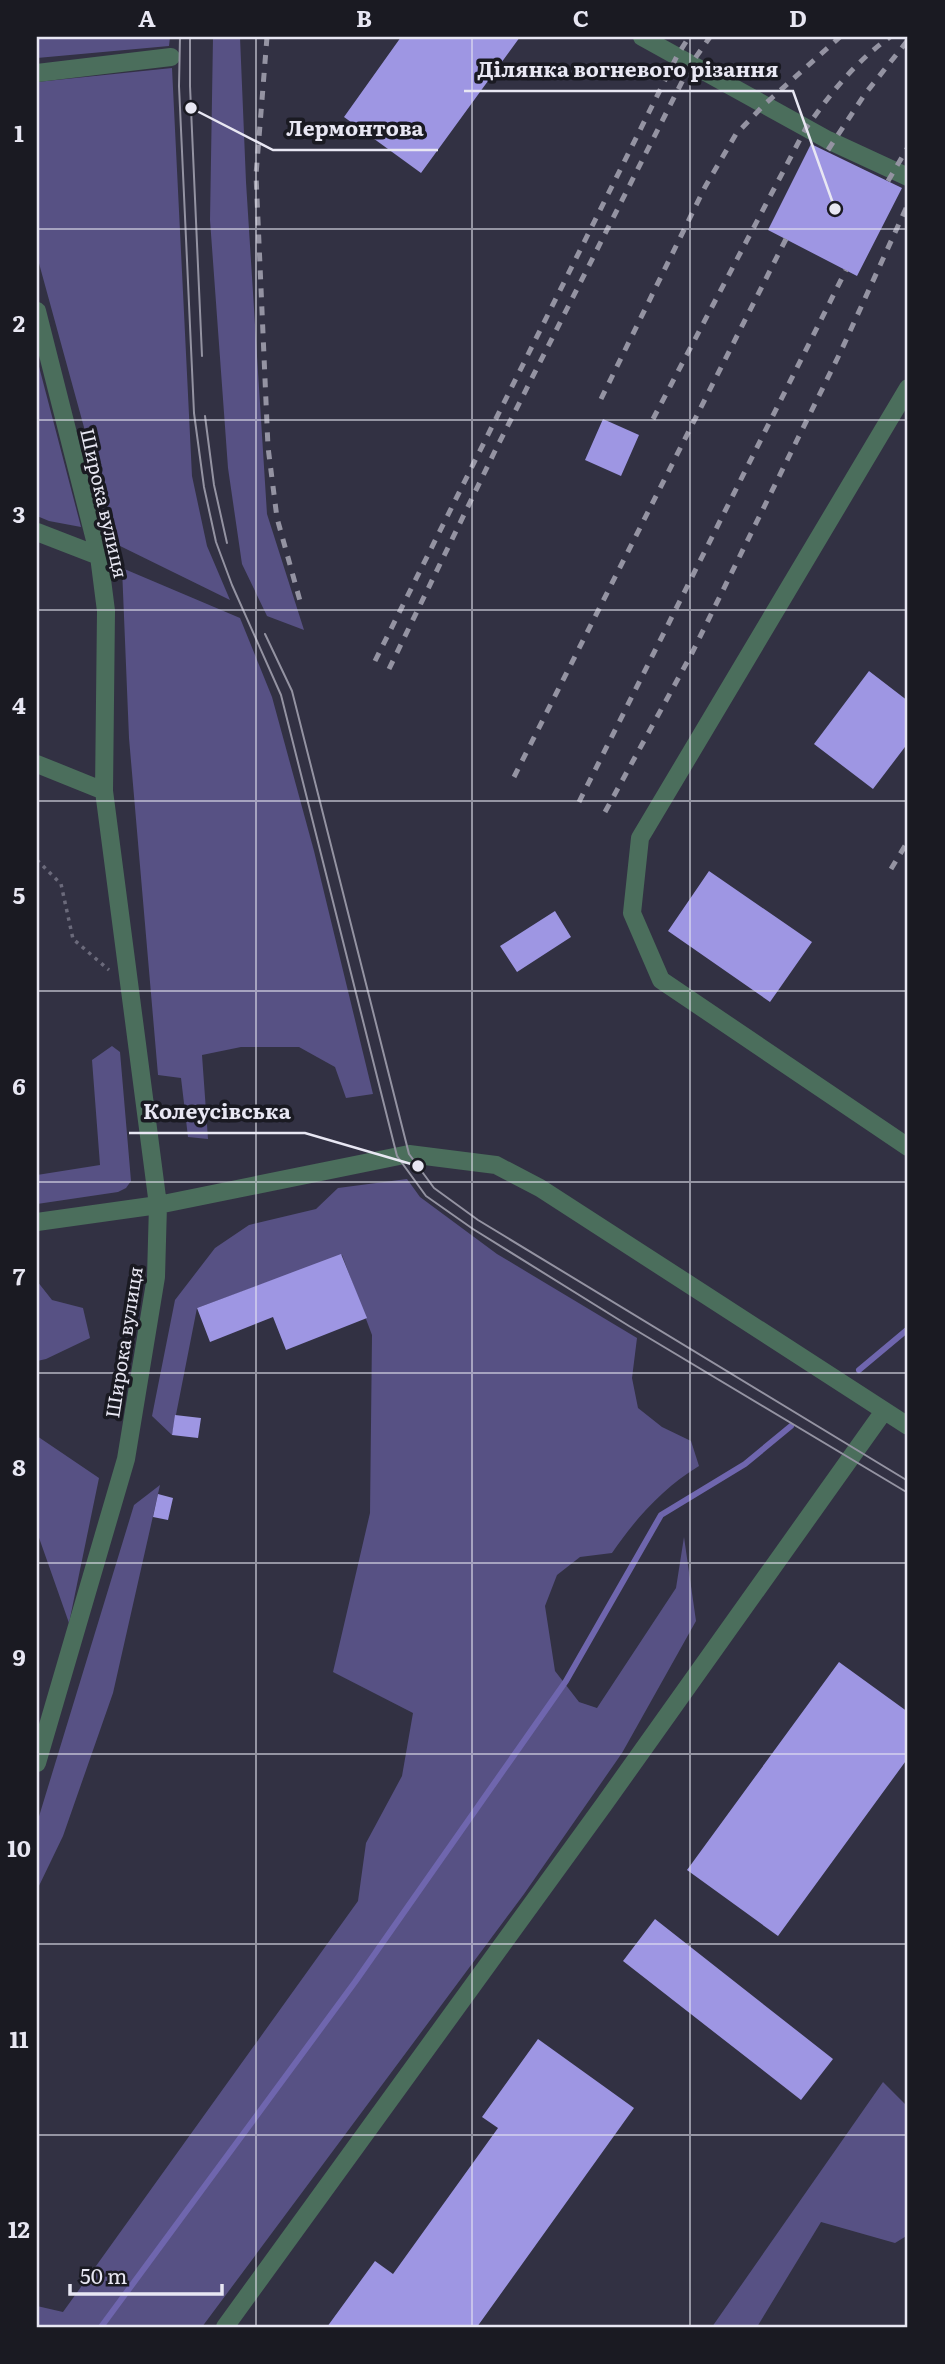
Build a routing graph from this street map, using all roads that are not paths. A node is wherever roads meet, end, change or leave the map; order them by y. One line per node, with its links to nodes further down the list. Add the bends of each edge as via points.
1 (642, 37): 4 (street, via 828,140)
2 (170, 57): 3 (street)
3 (37, 73)
4 (908, 177)
5 (37, 311): 8 (street, Широка вулиця)
6 (908, 387): 11 (street, via 640,838 632,913 661,980)
7 (37, 532): 8 (street)
8 (99, 556): 10 (street, Широка вулиця, via 106,611)
9 (37, 764): 10 (street)
10 (104, 791): 12 (street, Широка вулиця)
11 (908, 1146)
12 (158, 1205): 13 (street); 14 (street, via 409,1154 496,1165 540,1188); 16 (street, Широка вулиця, via 156,1277 126,1459)
13 (37, 1222)
14 (884, 1411): 15 (street); 17 (street)
15 (908, 1426)
16 (37, 1763)
17 (225, 2327)

